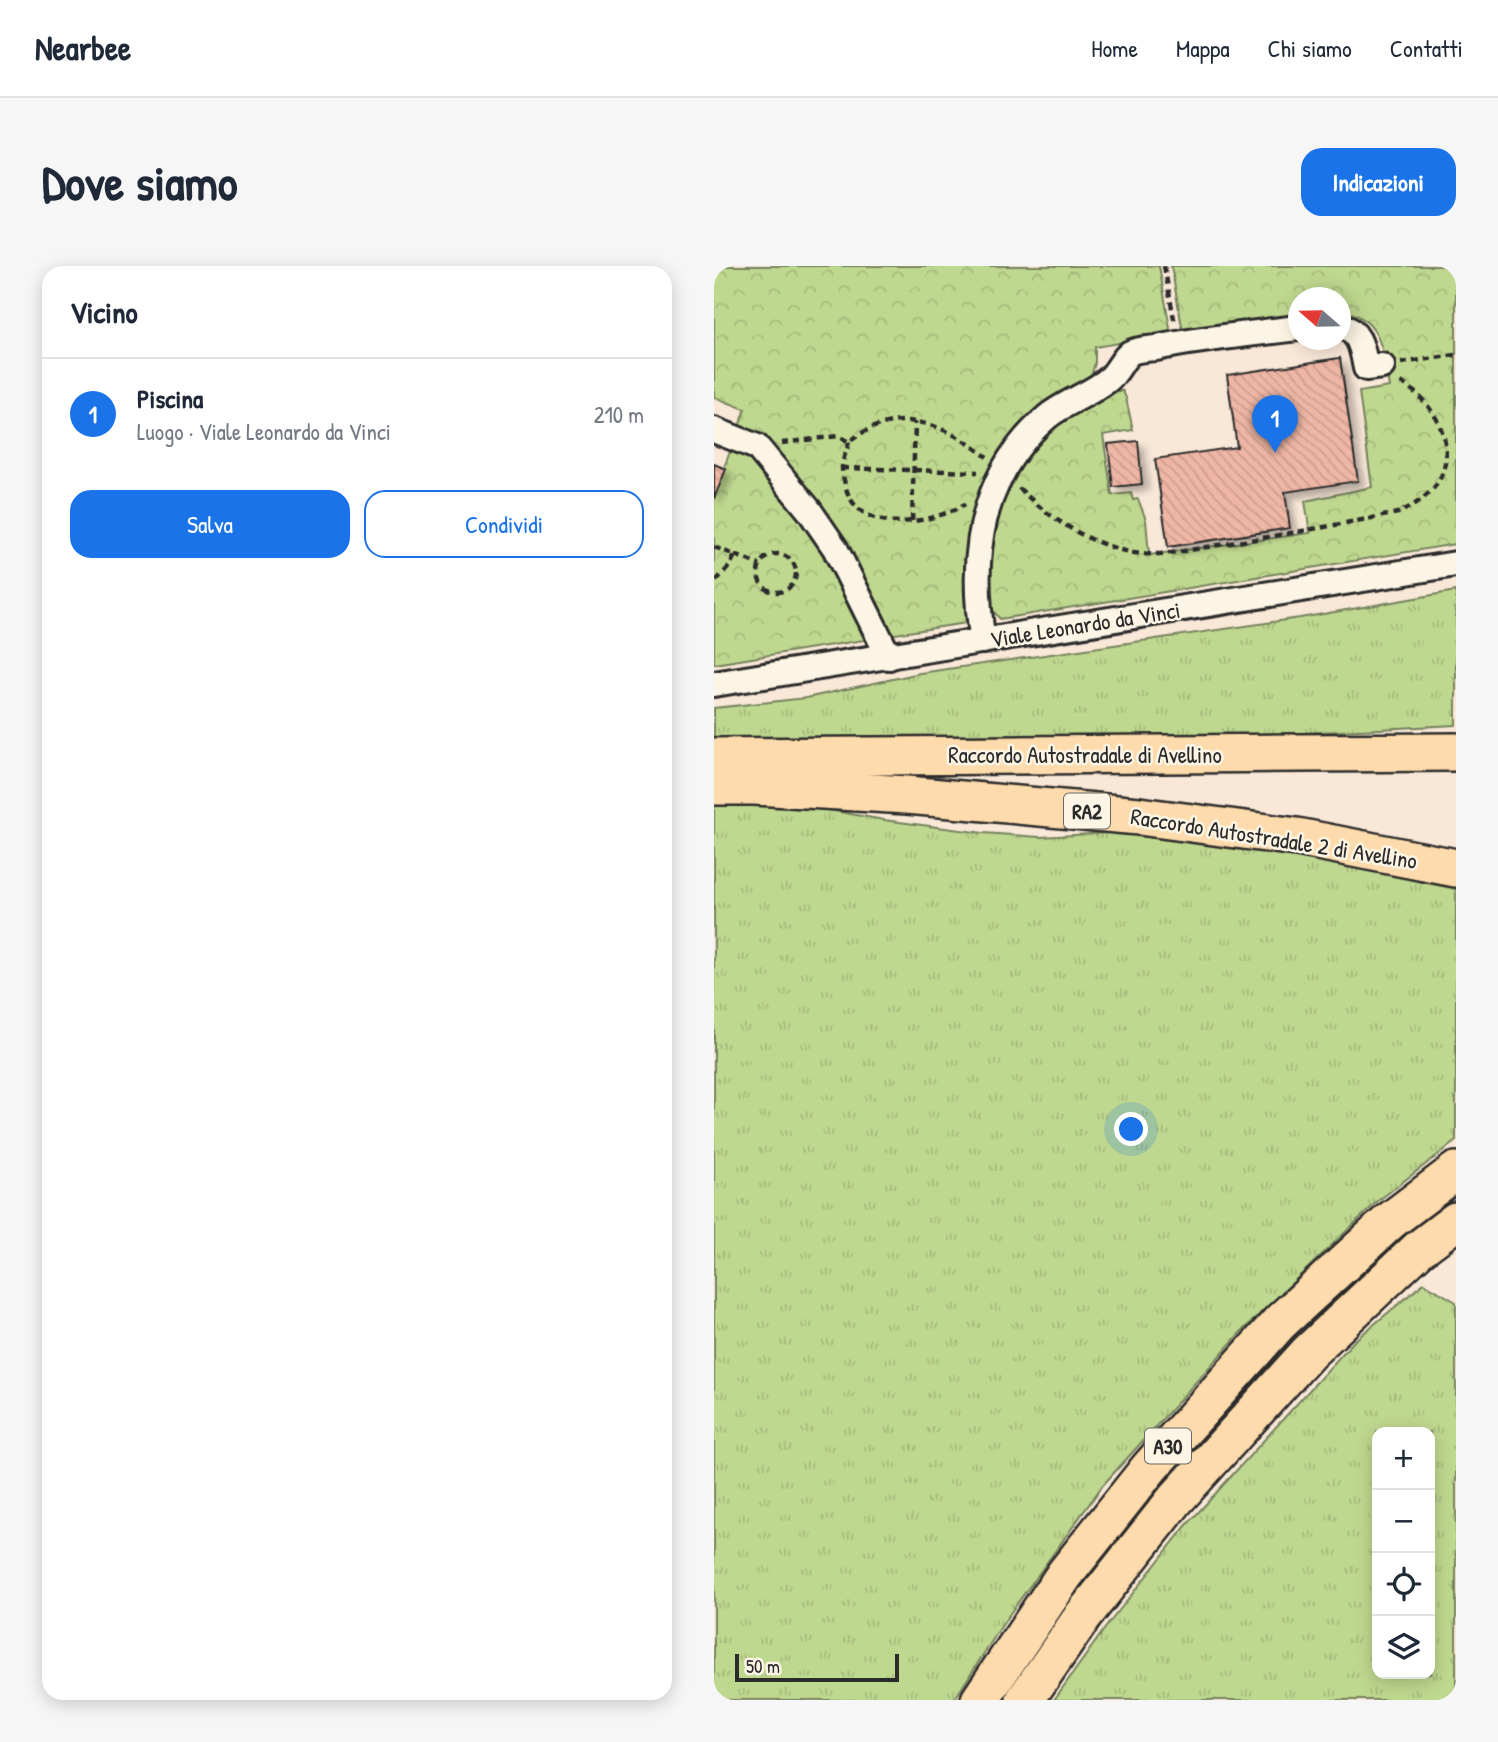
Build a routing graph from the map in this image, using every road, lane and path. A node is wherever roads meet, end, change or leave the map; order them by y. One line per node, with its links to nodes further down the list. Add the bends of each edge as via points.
1 (1164, 266): 4 (path)
2 (1288, 329): 4 (street)
3 (1351, 330): 6 (street, via 1358,337 1366,369)
4 (1179, 343): 13 (street, via 1131,353 1110,379 1035,427)
5 (1456, 355): 6 (path)
6 (1382, 366): 13 (path, via 1384,376 1399,381 1426,403 1444,443 1445,460 1437,482 1422,499 1398,513 1152,555 1120,549 1074,530 1040,509)
7 (915, 422): 9 (path, via 891,421 865,429); 12 (path); 13 (path, via 943,429 969,443)
8 (714, 430): 10 (street)
9 (849, 442): 10 (path, via 838,436); 11 (path)
10 (757, 447): 22 (street, via 835,548)
11 (842, 468): 12 (path); 15 (path, via 846,492 855,507 888,522)
12 (912, 472): 13 (path); 15 (path)
13 (1000, 472): 21 (street, via 976,562)
14 (968, 503): 15 (path)
15 (912, 522)
16 (714, 547): 17 (path)
17 (735, 555): 19 (path); 20 (path)
18 (1456, 564): 21 (street, Viale Leonardo da Vinci)
19 (760, 565): 19 (path, via 758,578 770,591 783,592 796,578 795,566 786,556 768,556)
20 (714, 583)
21 (983, 641): 22 (street, Viale Leonardo da Vinci)
22 (889, 657): 23 (street, Viale Leonardo da Vinci)
23 (714, 684)
24 (1456, 736): 26 (highway, via 1279,739)
25 (1456, 752): 26 (highway, Raccordo Autostradale di Avellino)
26 (1201, 754): 27 (highway, Raccordo Autostradale di Avellino)
27 (714, 757)
28 (714, 786): 29 (highway, Raccordo Autostradale 2 di Avellino / RA2, via 907,795 1139,816 1297,837)
29 (1456, 868)
30 (1456, 1171): 32 (highway, A30, via 1390,1221 1280,1321 1150,1467 1065,1574)
31 (1456, 1221): 33 (highway, A30, via 1419,1249 1309,1352 1175,1500 1083,1616)
32 (980, 1700)
33 (1026, 1700)

